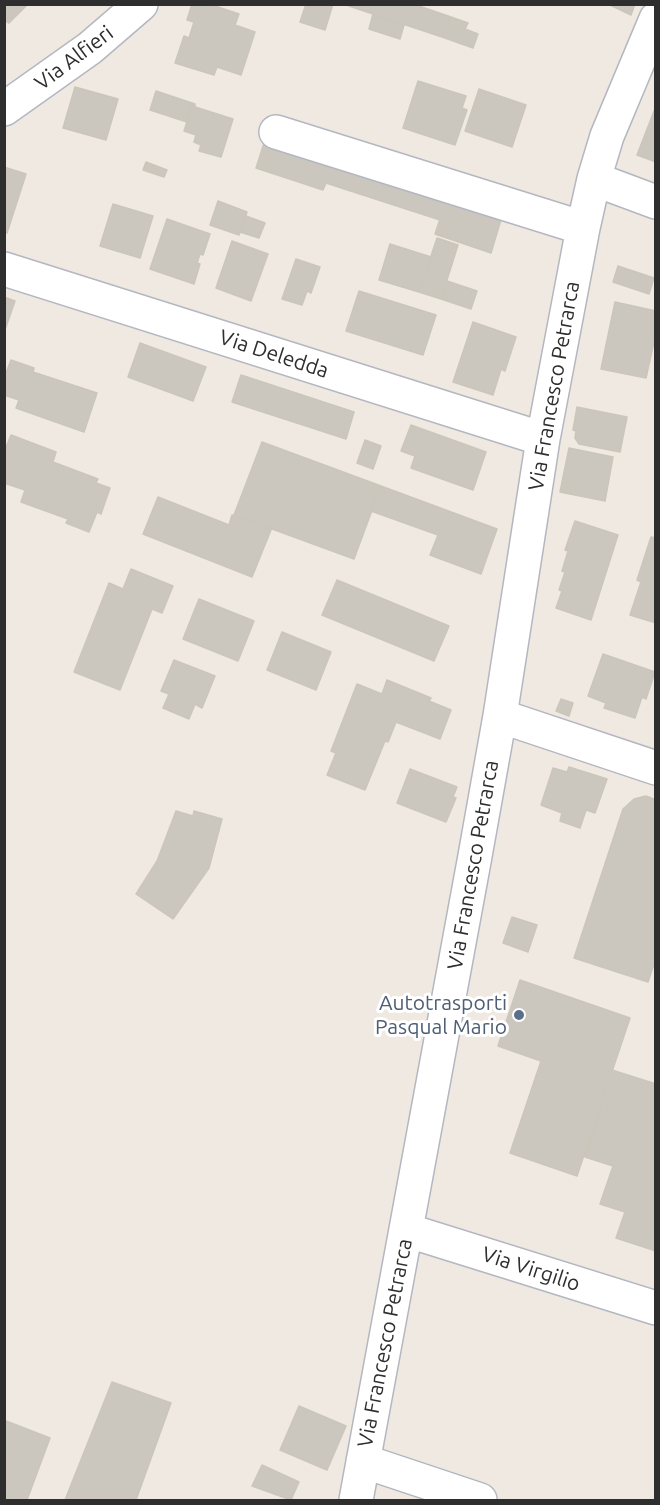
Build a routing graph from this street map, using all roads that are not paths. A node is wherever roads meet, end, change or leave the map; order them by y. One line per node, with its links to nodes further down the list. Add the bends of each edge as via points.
1 (141, 4): 3 (street, Via Alfieri, via 90,48)
2 (656, 19): 5 (street, Via Francesco Petrarca, via 607,136)
3 (4, 109)
4 (276, 132): 7 (street)
5 (594, 179): 6 (street); 7 (street, Via Francesco Petrarca)
6 (656, 202)
7 (583, 228): 9 (street, Via Francesco Petrarca)
8 (4, 269): 9 (street, Via Deledda)
9 (543, 439): 10 (street, Via Francesco Petrarca)
10 (500, 716): 11 (street); 12 (street, Via Francesco Petrarca)
11 (656, 768)
12 (406, 1230): 13 (street, Via Virgilio); 14 (street, Via Francesco Petrarca)
13 (656, 1308)
14 (363, 1461): 15 (street, Via Francesco Petrarca); 16 (street)
15 (356, 1500)
16 (480, 1500)

